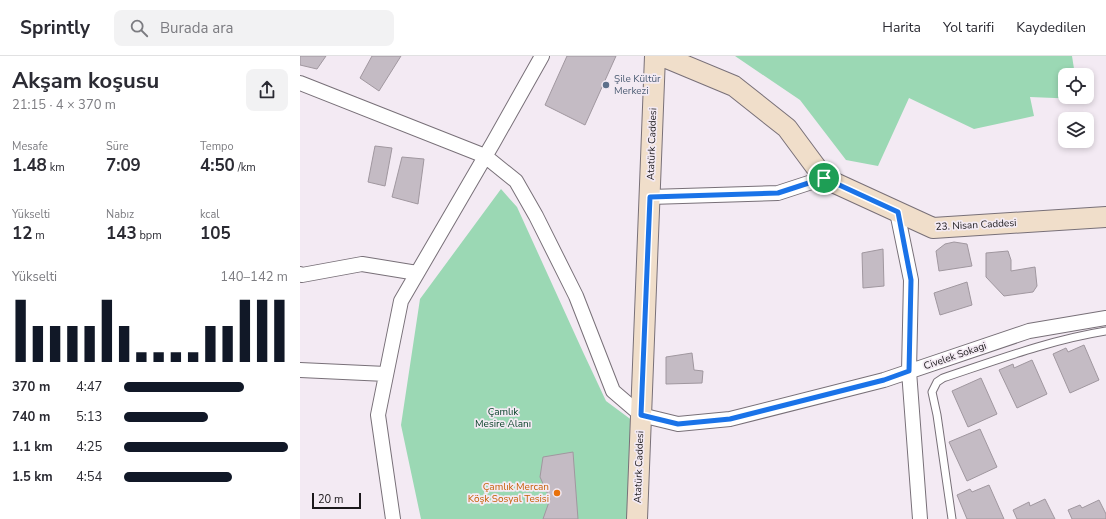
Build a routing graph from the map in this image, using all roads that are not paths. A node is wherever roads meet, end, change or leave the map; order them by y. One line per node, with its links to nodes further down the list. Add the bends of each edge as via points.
1 (542, 56): 5 (street)
2 (655, 56): 7 (street, Atatürk Caddesi)
3 (662, 56): 6 (street, 23. Nisan Caddesi, via 734,86 787,128)
4 (300, 83): 5 (street)
5 (485, 156): 10 (street); 17 (street, via 516,181 576,296 613,391)
6 (824, 178): 7 (street, via 778,193); 8 (street, 23. Nisan Caddesi)
7 (650, 197): 17 (street, Atatürk Caddesi)
8 (898, 212): 9 (street, 23. Nisan Caddesi, via 933,228); 15 (street, via 911,280)
9 (1106, 217)
10 (417, 273): 11 (street, via 362,264); 16 (street, via 401,302)
11 (300, 274)
12 (1106, 318): 15 (street, Civelek Sokagi, via 1028,331)
13 (1106, 331): 21 (lane, via 1080,335 1030,350 937,382 932,392)
14 (300, 370): 16 (street)
15 (909, 371): 17 (street, Civelek Sokagi, via 884,380 730,419 678,424); 20 (street)
16 (386, 374): 18 (street, via 378,415)
17 (641, 415): 19 (street, Atatürk Caddesi)
18 (393, 519)
19 (637, 519)
20 (920, 519)
21 (952, 519)

